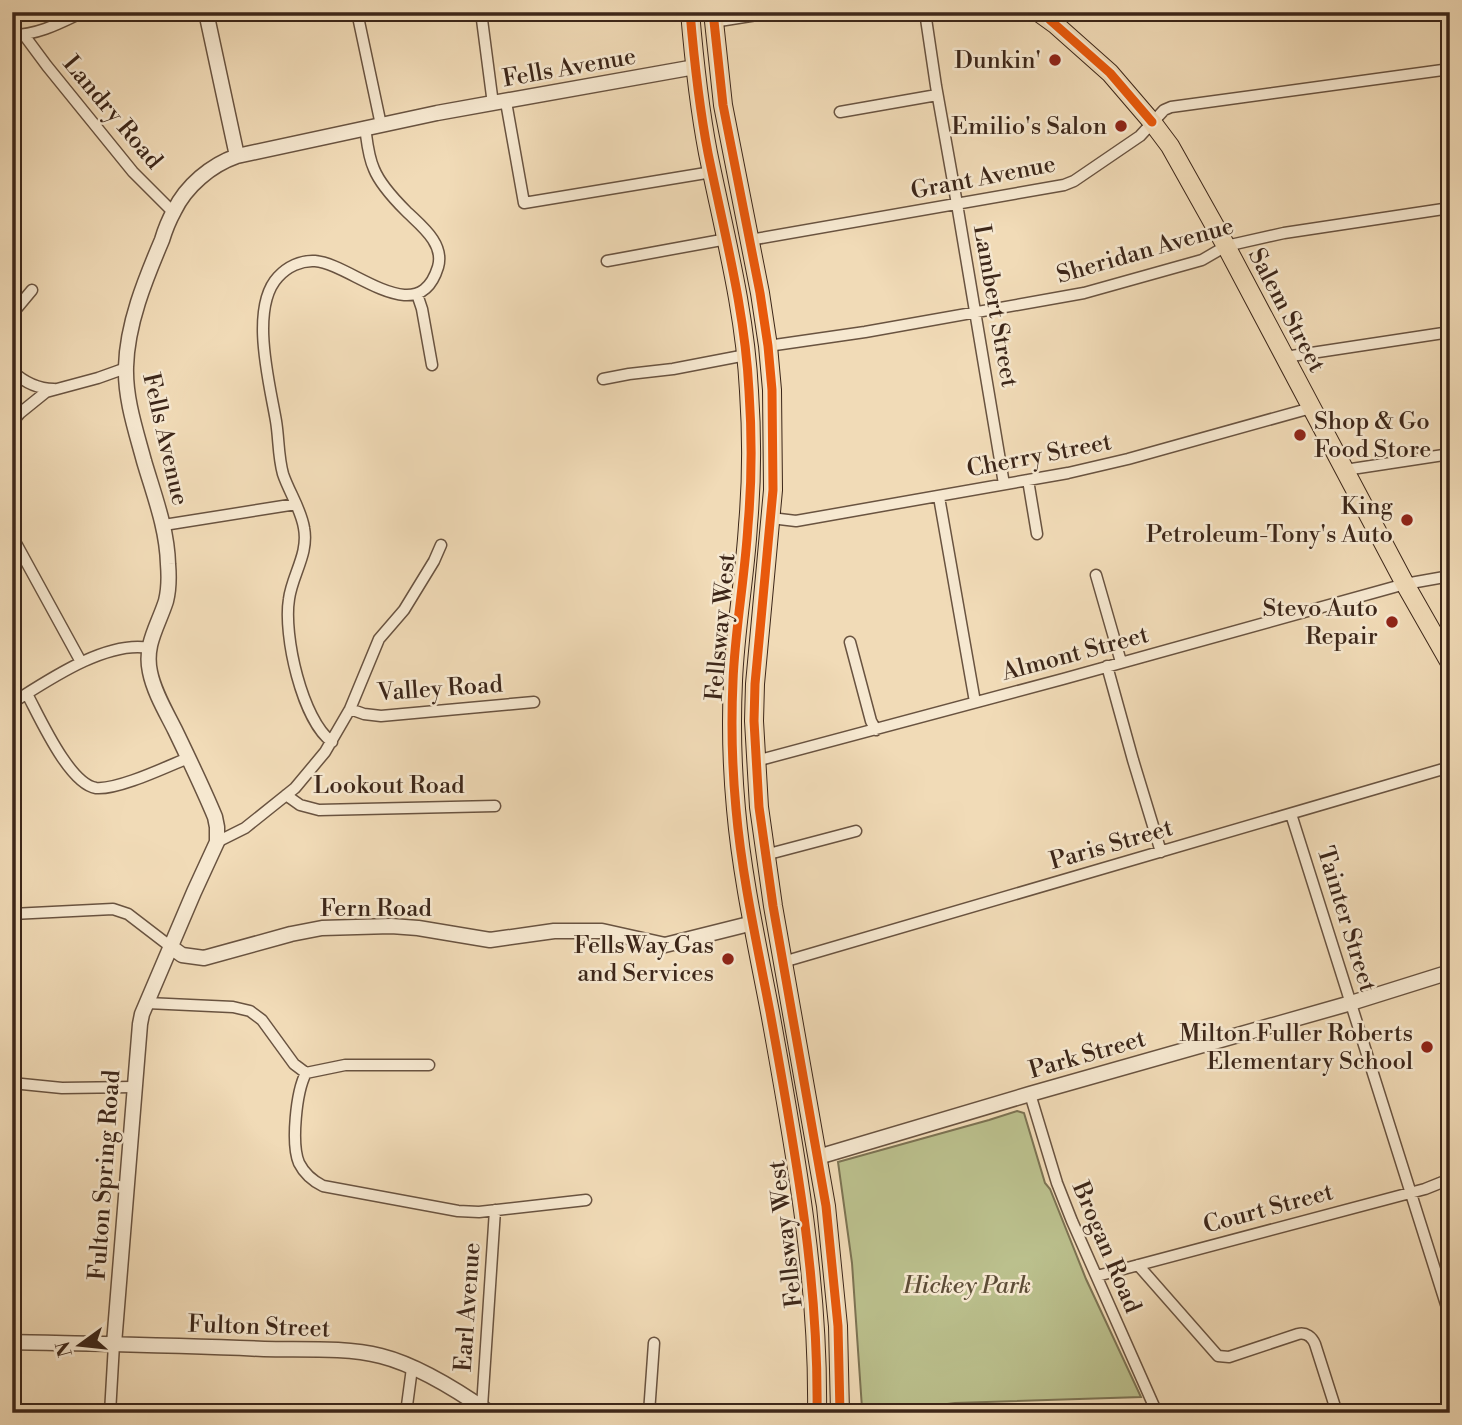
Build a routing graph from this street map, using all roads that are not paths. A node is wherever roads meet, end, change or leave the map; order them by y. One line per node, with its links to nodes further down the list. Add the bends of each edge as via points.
1 (83, 12): 10 (street, via 46,30)
2 (206, 12): 19 (street)
3 (357, 12): 17 (street)
4 (481, 12): 14 (street)
5 (690, 12): 11 (main road, Fellsway West)
6 (776, 12): 9 (street)
7 (925, 12): 13 (street, Lambert Street)
8 (1047, 15): 16 (main road, Salem Street, via 1110,73)
9 (713, 17): 25 (main road, Fellsway West, via 723,105)
10 (18, 35): 23 (street, Landry Road)
11 (695, 67): 14 (street, Fells Avenue); 20 (main road, Fellsway West)
12 (1450, 69): 16 (street, Grant Avenue, via 1171,107)
13 (937, 95): 15 (street); 21 (street, Lambert Street)
14 (499, 103): 17 (street, Fells Avenue); 20 (street, via 524,203)
15 (840, 112)
16 (1152, 121): 21 (street, Grant Avenue, via 1140,136 1074,181); 26 (main road, Salem Street)
17 (381, 125): 18 (street, Fells Avenue)
18 (365, 127): 19 (street, Fells Avenue); 29 (street, via 375,171 393,197 429,233 438,250 436,271)
19 (237, 156): 23 (street, Fells Avenue, via 203,175)
20 (712, 172): 24 (main road, Fellsway West)
21 (957, 204): 25 (street, Grant Avenue); 30 (street, Lambert Street)
22 (1450, 208): 26 (street, Sheridan Avenue)
23 (173, 212): 37 (street, Fells Avenue, via 142,290)
24 (727, 239): 27 (street); 34 (main road, Fellsway West)
25 (750, 240): 33 (main road, Fellsway West)
26 (1226, 246): 30 (street, Sheridan Avenue, via 1202,260 1084,293); 35 (main road, Salem Street)
27 (607, 261)
28 (32, 290): 31 (street)
29 (417, 293): 36 (street); 49 (street, via 390,293 318,261 289,268 272,284 264,314 264,356 279,458)
30 (975, 312): 33 (street, Sheridan Avenue); 47 (street, Lambert Street)
31 (12, 314)
32 (1450, 332): 35 (street)
33 (768, 346): 50 (main road, Fellsway West)
34 (746, 355): 39 (street); 82 (main road, Fellsway West, via 751,478 732,712 736,808)
35 (1285, 358): 42 (main road, Salem Street)
36 (432, 365)
37 (126, 368): 40 (street); 51 (street, Fells Avenue, via 137,435)
38 (12, 371): 40 (street, via 31,384)
39 (603, 379)
40 (54, 388): 43 (street, via 40,395)
41 (12, 401): 43 (street)
42 (1311, 408): 45 (main road, Salem Street); 46 (street, Cherry Street, via 1128,459)
43 (13, 424)
44 (1450, 454): 45 (street)
45 (1345, 470): 57 (main road, Salem Street)
46 (1028, 480): 47 (street, Cherry Street); 52 (street)
47 (1004, 484): 48 (street, Cherry Street)
48 (939, 497): 50 (street, Cherry Street, via 796,521); 66 (street)
49 (296, 504): 51 (street); 70 (street, via 305,547 290,593 287,623 305,700 316,725)
50 (771, 518): 72 (main road, Fellsway West, via 756,674)
51 (164, 526): 59 (street, Fells Avenue, via 168,589)
52 (1037, 534)
53 (12, 536): 60 (street)
54 (441, 545): 68 (street, via 404,610 379,639)
55 (1096, 575): 61 (street)
56 (1450, 576): 57 (street, Almont Street)
57 (1405, 584): 61 (street, Almont Street); 62 (main road, Salem Street)
58 (850, 642): 69 (street)
59 (149, 648): 60 (street, via 123,648); 71 (street, Fells Avenue, via 154,684)
60 (81, 662): 64 (street)
61 (1121, 662): 63 (street, Almont Street)
62 (1450, 663)
63 (1107, 666): 66 (street, Almont Street); 79 (street)
64 (27, 694): 67 (street); 71 (street, via 71,771 94,788 115,786)
65 (534, 702): 68 (street, Valley Road, via 381,716)
66 (975, 702): 69 (street, Almont Street)
67 (12, 703)
68 (350, 709): 70 (street)
69 (876, 730): 72 (street, Almont Street)
70 (332, 742): 74 (street)
71 (188, 758): 78 (street, Fells Avenue, via 215,817)
72 (756, 761): 80 (main road, Fellsway West)
73 (1450, 767): 76 (street, Paris Street)
74 (286, 795): 75 (street, Lookout Road, via 319,810); 78 (street, via 245,828)
75 (495, 806)
76 (1291, 814): 79 (street, Paris Street); 87 (street, Tainter Street)
77 (856, 831): 80 (street)
78 (217, 842): 83 (street, Fulton Spring Road)
79 (1161, 852): 84 (street, Paris Street)
80 (765, 855): 84 (main road, Fellsway West)
81 (12, 914): 83 (street, Fern Road, via 113,909 128,914)
82 (753, 923): 83 (street, Fern Road, via 665,945 602,932 554,931 491,940 391,926 314,930 204,958 182,955); 110 (main road, Fellsway West, via 809,1242)
83 (171, 947): 86 (street, Fulton Spring Road)
84 (783, 962): 93 (main road, Fellsway West)
85 (1450, 972): 87 (street, Park Street)
86 (147, 1003): 89 (street, via 250,1011); 91 (street, Fulton Spring Road, via 139,1024)
87 (1351, 1003): 92 (street, Park Street); 95 (street, Tainter Street)
88 (429, 1065): 89 (street, via 345,1065)
89 (306, 1073): 97 (street, via 299,1092 296,1152 300,1166 317,1183 458,1212)
90 (12, 1083): 91 (street, via 57,1088)
91 (134, 1087): 104 (street, Fulton Spring Road)
92 (1030, 1094): 93 (street, Park Street); 99 (street, Brogan Road, via 1056,1183)
93 (818, 1157): 111 (main road, Fellsway West, via 835,1287)
94 (1450, 1179): 95 (street, Court Street)
95 (1410, 1192): 98 (street, Court Street); 100 (street, Tainter Street)
96 (586, 1200): 97 (street)
97 (495, 1210): 106 (street, Earl Avenue)
98 (1138, 1265): 99 (street, Court Street); 113 (street, via 1218,1356 1229,1357 1306,1334 1315,1344)
99 (1097, 1276): 112 (street, Brogan Road)
100 (1446, 1294): 101 (street, Tainter Street)
101 (1450, 1317)
102 (12, 1342): 104 (street, Fulton Street)
103 (654, 1343): 109 (street)
104 (114, 1344): 105 (street, Fulton Street, via 356,1352); 107 (street, Fulton Spring Road)
105 (412, 1368): 106 (street, Fulton Street); 108 (street)
106 (486, 1410)
107 (110, 1413)
108 (406, 1413)
109 (649, 1413)
110 (817, 1413)
111 (840, 1413)
112 (1157, 1413)
113 (1337, 1413)

